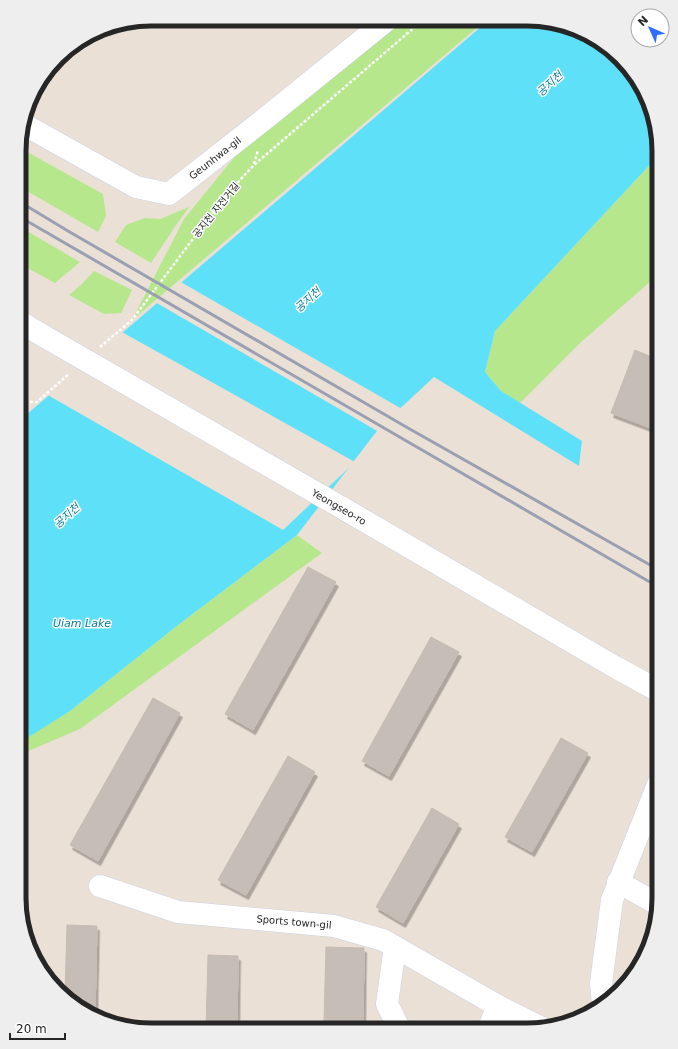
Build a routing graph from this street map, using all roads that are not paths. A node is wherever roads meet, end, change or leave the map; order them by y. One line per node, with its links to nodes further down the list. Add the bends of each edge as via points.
1 (380, 26): 2 (street, Geunhwa-gil, via 169,194 136,188)
2 (28, 127)
3 (26, 326): 4 (street, Yeongseo-ro, bridge)
4 (652, 687)
5 (652, 799): 6 (street)
6 (618, 882): 8 (street); 10 (street, via 612,900 601,983)
7 (100, 886): 9 (street, Sports town-gil, via 178,912 334,926 383,940)
8 (652, 901)
9 (395, 947): 11 (street, Sports town-gil); 12 (street, via 387,1004)
10 (603, 997)
11 (498, 1006): 13 (street); 14 (street, Sports town-gil)
12 (396, 1023)
13 (491, 1023)
14 (531, 1023)

